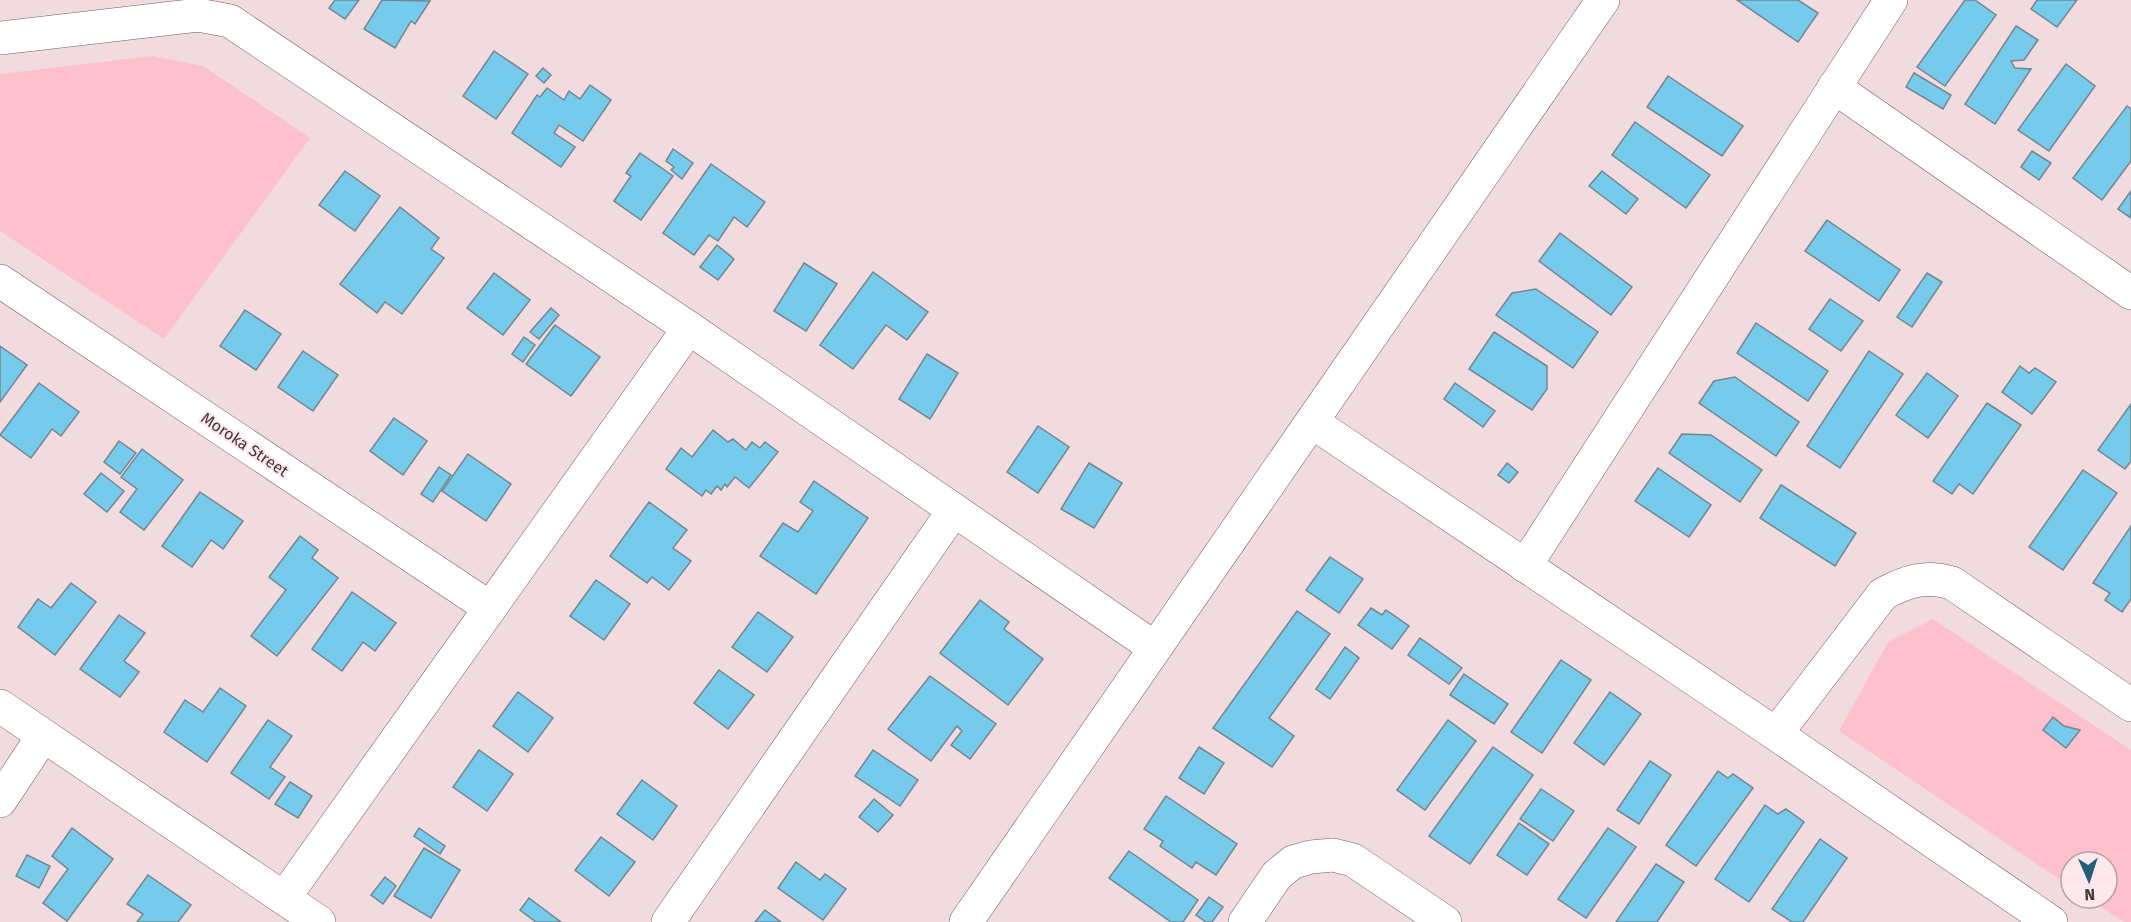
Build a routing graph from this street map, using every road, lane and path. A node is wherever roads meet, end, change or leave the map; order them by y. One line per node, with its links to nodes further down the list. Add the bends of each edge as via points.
1 (1603, 0): 8 (street)
2 (1891, 0): 4 (street)
3 (0, 38): 7 (street, via 198,15 230,21)
4 (1834, 87): 6 (street); 10 (street)
5 (0, 280): 11 (street, Moroka Street)
6 (2131, 293)
7 (689, 327): 9 (street); 11 (street)
8 (1312, 422): 10 (street); 12 (street)
9 (954, 510): 12 (street); 20 (street)
10 (1525, 566): 15 (street)
11 (490, 608): 18 (street)
12 (1155, 648): 21 (street)
13 (2131, 705): 15 (street, via 1953,583 1920,578 1883,594)
14 (0, 706): 16 (street)
15 (1776, 734): 24 (street)
16 (43, 736): 17 (street); 18 (street)
17 (0, 801)
18 (285, 898): 19 (street)
19 (319, 922)
20 (668, 922)
21 (966, 922)
22 (1245, 922): 23 (street, via 1277,875 1293,862 1333,855 1353,860)
23 (1445, 922)
24 (2051, 922)

